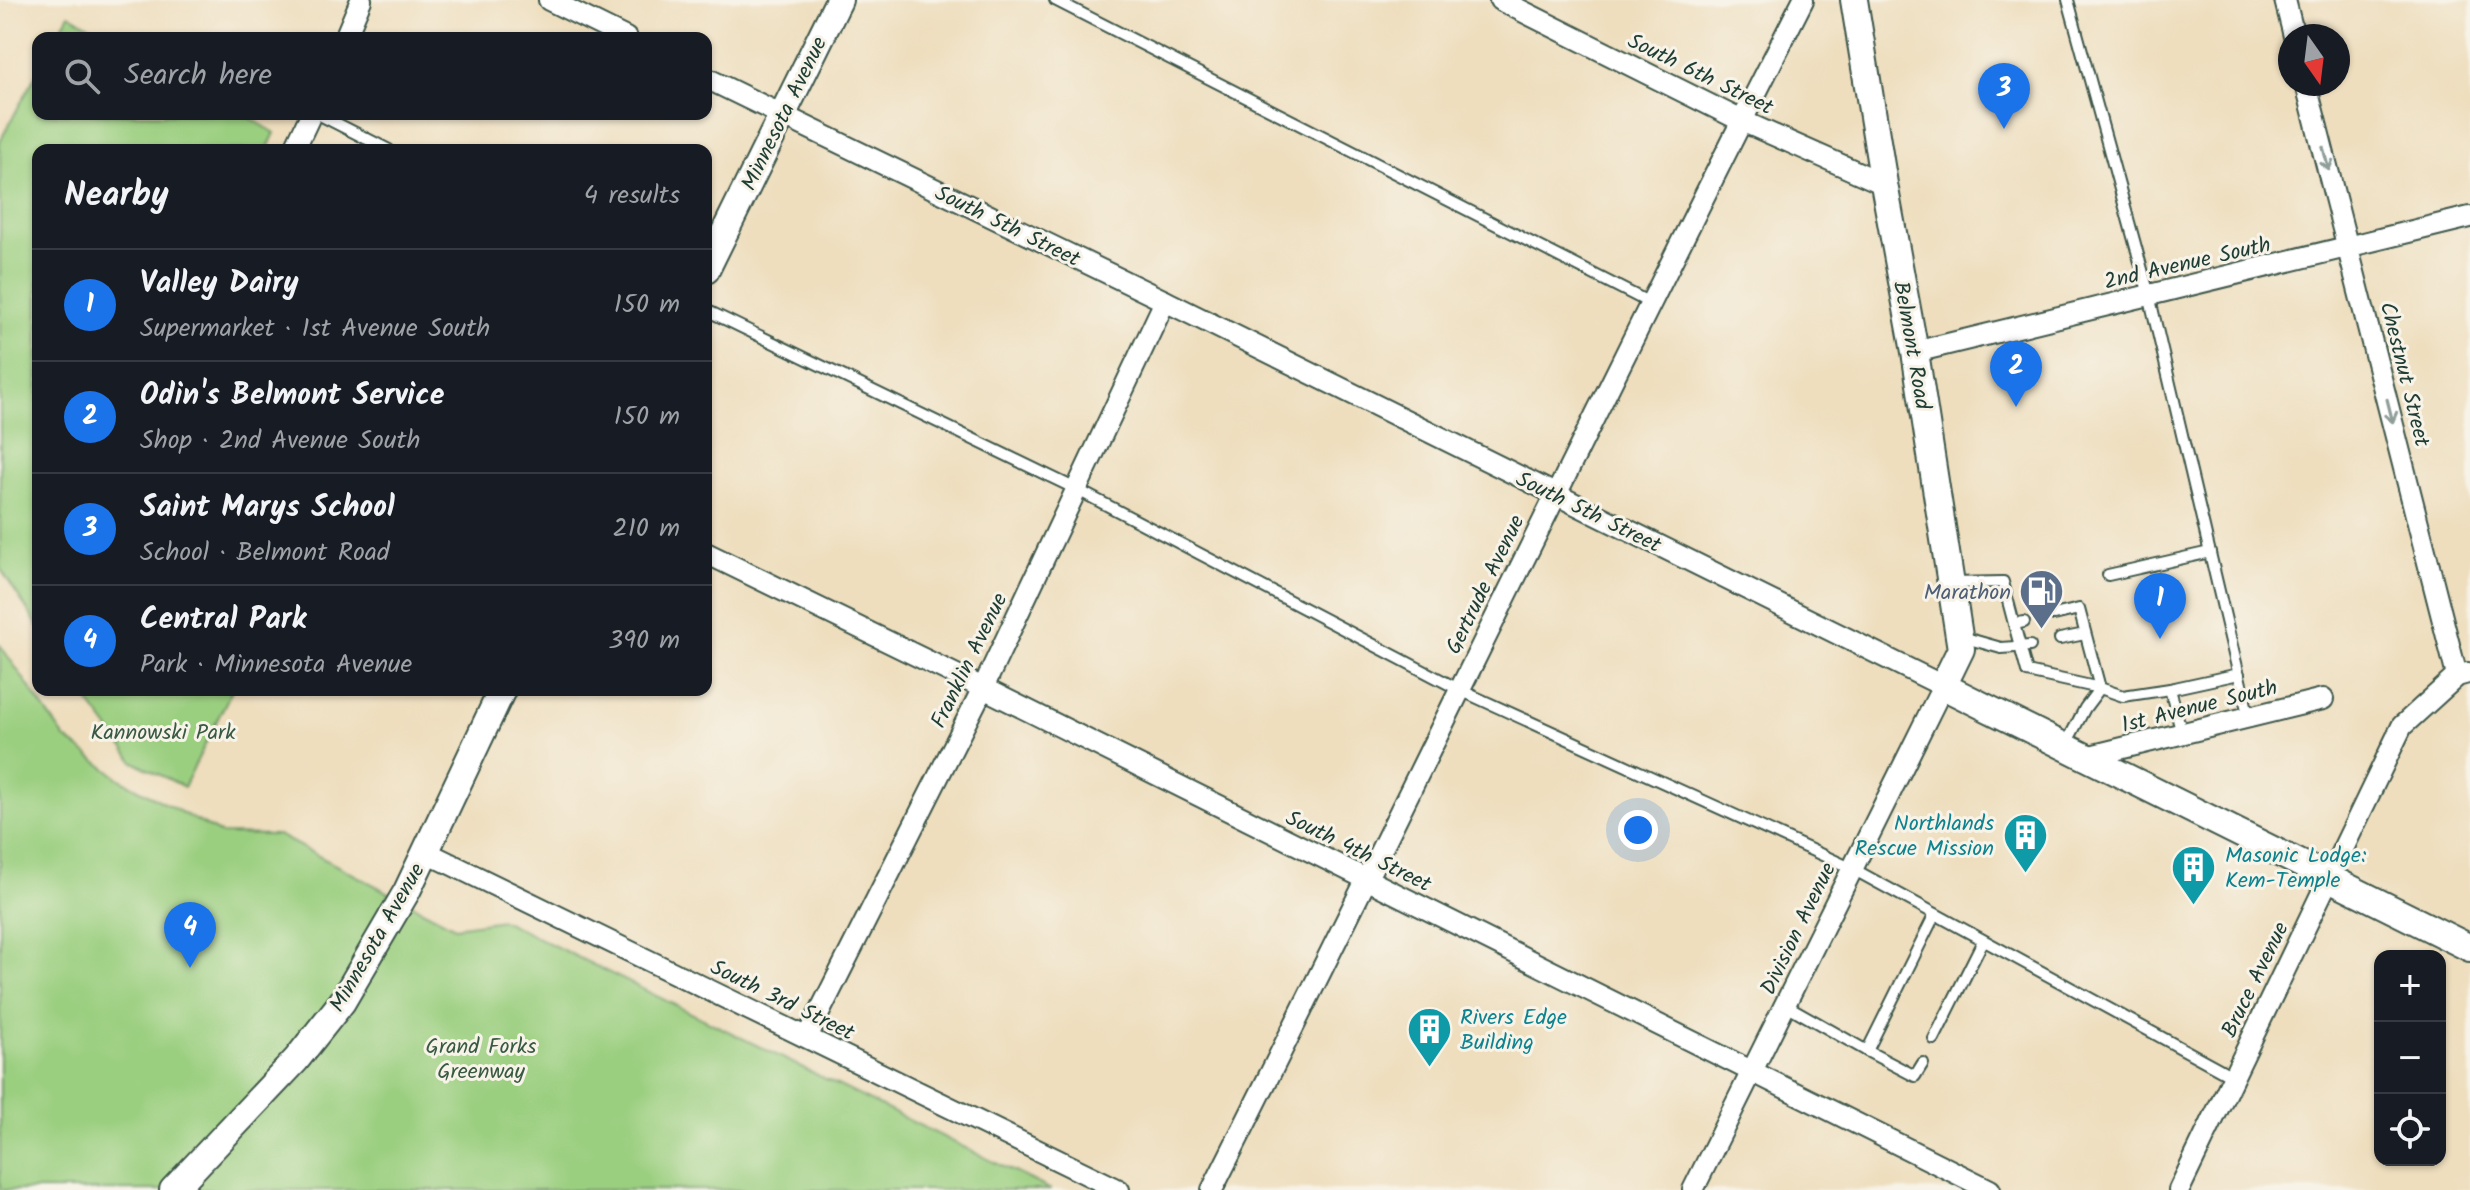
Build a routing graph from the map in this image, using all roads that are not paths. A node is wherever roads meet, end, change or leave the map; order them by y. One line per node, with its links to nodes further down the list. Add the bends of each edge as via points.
1 (361, 0): 11 (street)
2 (549, 0): 12 (street)
3 (839, 0): 15 (street, Minnesota Avenue)
4 (1055, 0): 27 (lane)
5 (1500, 0): 18 (street, South 6th Street)
6 (1803, 0): 18 (street, Gertrude Avenue)
7 (1854, 0): 21 (street, Belmont Road)
8 (2068, 0): 25 (lane)
9 (2285, 0): 10 (street)
10 (2291, 24)
11 (348, 32)
12 (614, 32)
13 (712, 81): 15 (street, South 5th Street)
14 (2309, 96): 23 (street, Chestnut Street, one-way to 23)
15 (782, 115): 24 (street, Minnesota Avenue); 26 (street, South 5th Street)
16 (308, 120): 19 (street)
17 (330, 120): 20 (lane)
18 (1742, 121): 21 (street, South 6th Street); 27 (street, Gertrude Avenue)
19 (297, 144)
20 (377, 144)
21 (1884, 184): 29 (street, Belmont Road)
22 (2470, 217): 23 (street, 2nd Avenue South)
23 (2349, 248): 25 (street, 2nd Avenue South); 42 (street, Chestnut Street, one-way to 42)
24 (712, 258)
25 (2149, 295): 29 (street, 2nd Avenue South); 32 (lane)
26 (1165, 301): 30 (street, Franklin Avenue); 31 (street, South 5th Street)
27 (1650, 303): 31 (street, Gertrude Avenue)
28 (712, 313): 30 (lane)
29 (1915, 352): 35 (street, Belmont Road)
30 (1076, 489): 44 (street, Franklin Avenue); 47 (lane)
31 (1554, 494): 43 (street, South 5th Street); 47 (street, Gertrude Avenue)
32 (2210, 552): 34 (lane); 41 (lane)
33 (712, 556): 44 (street, South 4th Street)
34 (2108, 575)
35 (1951, 583): 38 (street, Belmont Road); 40 (lane, via 2003,582)
36 (2054, 615): 37 (lane, via 2079,609)
37 (2085, 634): 39 (lane); 45 (lane)
38 (1959, 636): 40 (lane, via 2001,648); 43 (street, Belmont Road, via 1961,649)
39 (2060, 639)
40 (2025, 647): 45 (lane, via 2027,672)
41 (2239, 674): 46 (lane); 50 (lane)
42 (2464, 674): 55 (street, Bruce Avenue, via 2402,726)
43 (1943, 686): 52 (street, South 5th Street); 54 (street, Division Avenue)
44 (983, 688): 56 (street, South 4th Street); 61 (street, Franklin Avenue)
45 (2100, 688): 46 (lane, via 2123,696); 52 (lane, via 2085,708)
46 (2170, 689): 51 (lane)
47 (1460, 690): 54 (lane); 56 (street, Gertrude Avenue)
48 (499, 696): 53 (street, Minnesota Avenue)
49 (2323, 699): 50 (street, 1st Avenue South)
50 (2249, 718): 51 (street, 1st Avenue South)
51 (2182, 734): 52 (street, 1st Avenue South)
52 (2076, 751): 55 (street, South 5th Street)
53 (426, 852): 61 (street, South 3rd Street); 67 (street, Minnesota Avenue, via 342,1002 296,1060)
54 (1853, 869): 57 (lane); 60 (street, Division Avenue)
55 (2328, 878): 59 (street, South 5th Street); 66 (street, Bruce Avenue)
56 (1367, 882): 65 (street, South 4th Street); 69 (street, Gertrude Avenue)
57 (1935, 914): 58 (lane); 63 (lane)
58 (1983, 941): 62 (lane); 66 (lane)
59 (2470, 948)
60 (1786, 1005): 63 (lane); 65 (street, Division Avenue)
61 (807, 1037): 68 (street, South 3rd Street)
62 (1934, 1039)
63 (1867, 1051): 64 (lane, via 1915,1076)
64 (1923, 1063)
65 (1754, 1071): 70 (street, Division Avenue); 71 (street, South 4th Street)
66 (2234, 1077): 72 (street, Bruce Avenue)
67 (173, 1190)
68 (1119, 1190)
69 (1212, 1190)
70 (1693, 1190)
71 (1990, 1190)
72 (2179, 1190)

